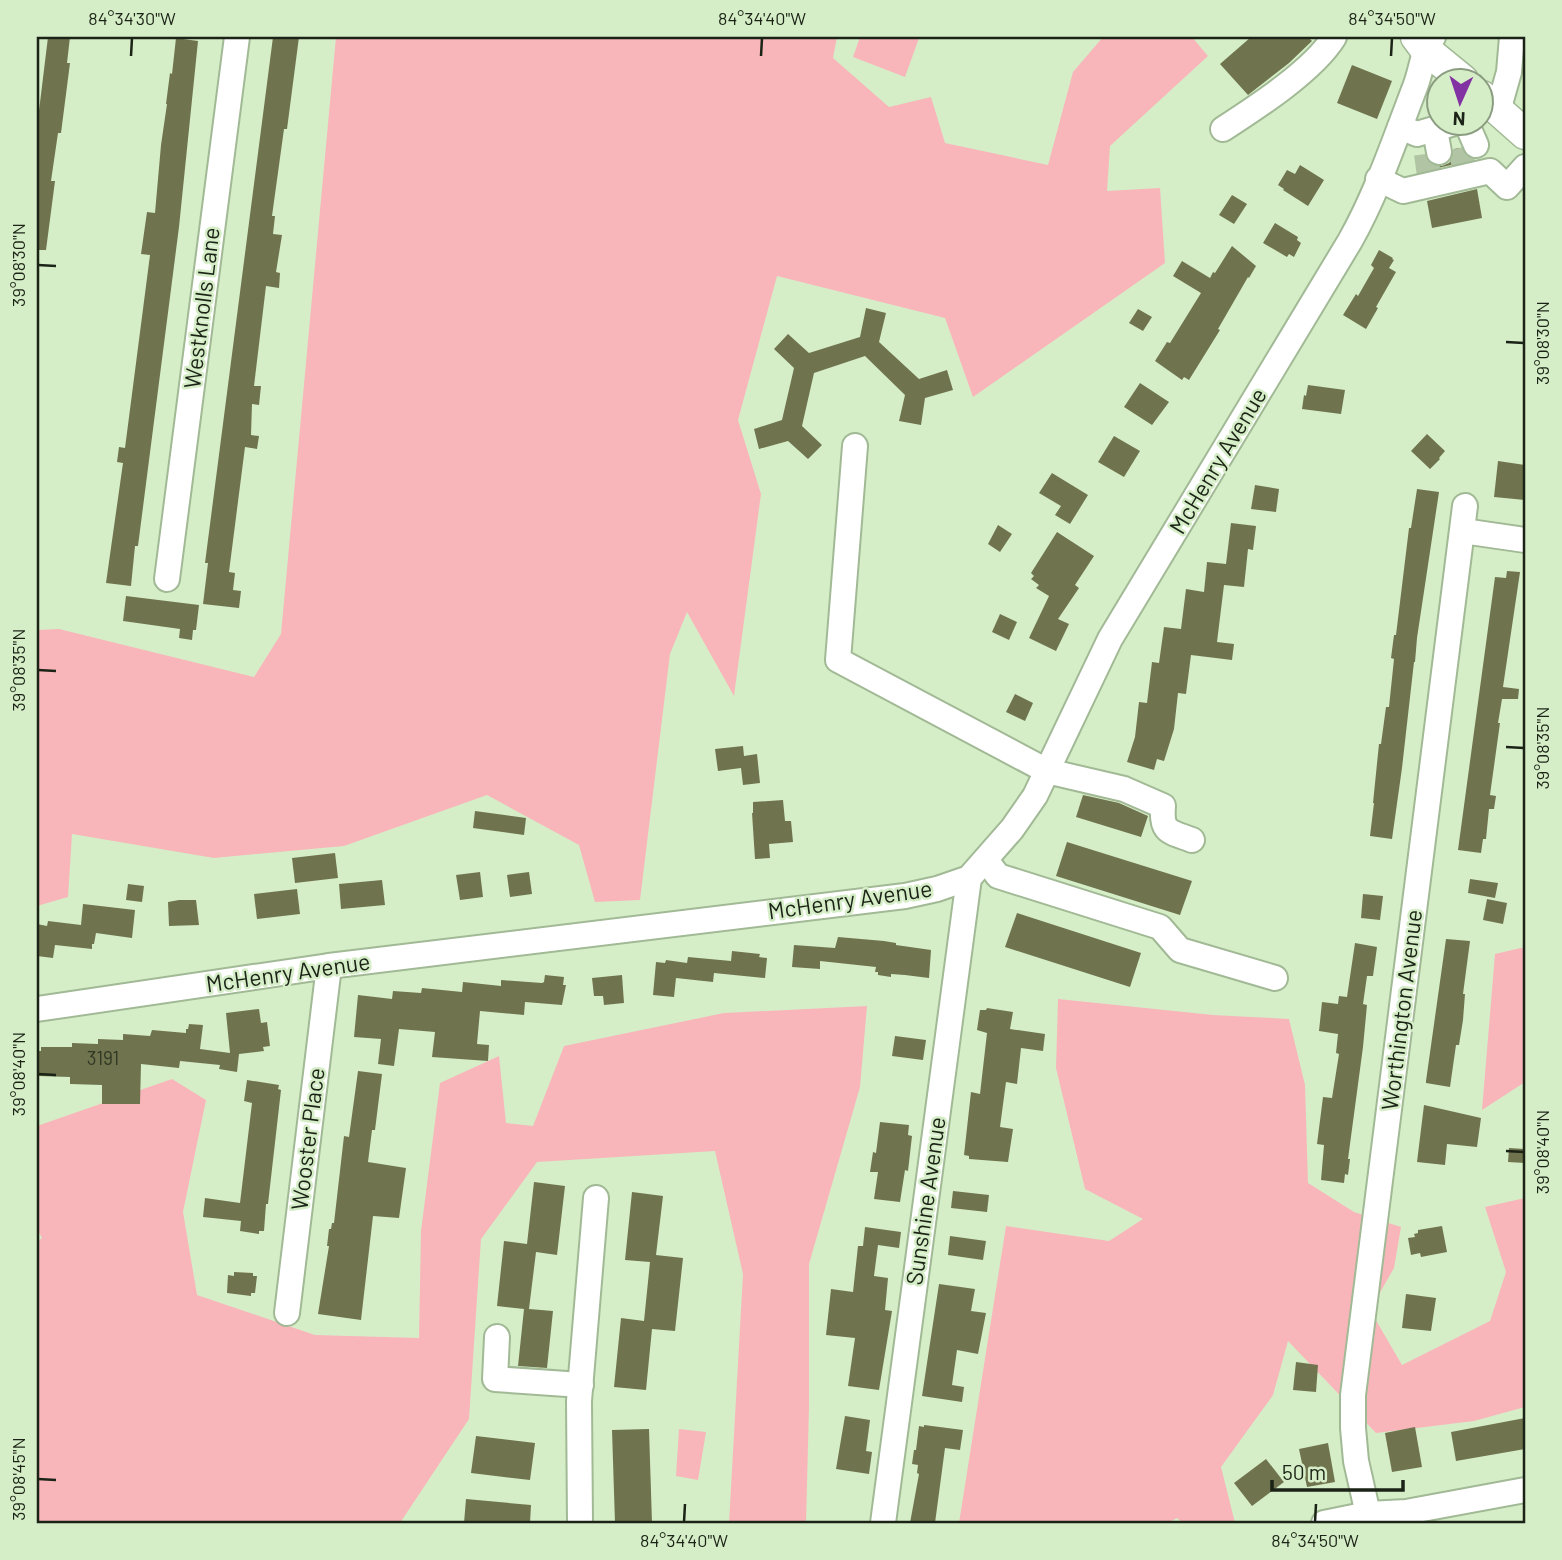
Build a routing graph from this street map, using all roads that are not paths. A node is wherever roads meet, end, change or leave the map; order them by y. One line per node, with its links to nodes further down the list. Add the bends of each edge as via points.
1 (237, 37): 17 (street, Westknolls Lane)
2 (1334, 37): 8 (street, via 1308,67)
3 (1512, 37): 6 (street, via 1509,72)
4 (1425, 41): 5 (main road); 10 (street, McHenry Avenue, via 1417,83)
5 (1449, 66)
6 (1496, 94)
7 (1496, 109): 9 (main road)
8 (1223, 129)
9 (1525, 134)
10 (1450, 153): 11 (street, via 1507,187); 12 (street, McHenry Avenue); 12 (street, via 1404,191)
11 (1525, 167)
12 (1378, 179): 18 (street, McHenry Avenue, via 1350,241 1111,639)
13 (855, 446): 18 (street, via 838,660)
14 (1465, 506): 15 (street, Worthington Avenue)
15 (1463, 531): 16 (street); 29 (street, Worthington Avenue, via 1353,1395 1356,1461)
16 (1525, 540)
17 (167, 579)
18 (1047, 771): 19 (street, via 1124,789 1163,806 1166,830); 20 (street, McHenry Avenue, via 1012,829)
19 (1192, 840)
20 (977, 869): 21 (street, McHenry Avenue, via 937,889 905,896); 22 (street, via 1160,927 1180,950); 31 (street, Sunshine Avenue)
21 (329, 966): 23 (street, McHenry Avenue); 25 (street, Wooster Place)
22 (1275, 978)
23 (37, 1009)
24 (596, 1198): 27 (street)
25 (287, 1312)
26 (497, 1337): 27 (street, via 495,1378)
27 (581, 1385): 30 (street)
28 (1525, 1490): 29 (street, via 1405,1512)
29 (1368, 1514): 32 (street)
30 (580, 1523)
31 (883, 1523)
32 (1324, 1523)

